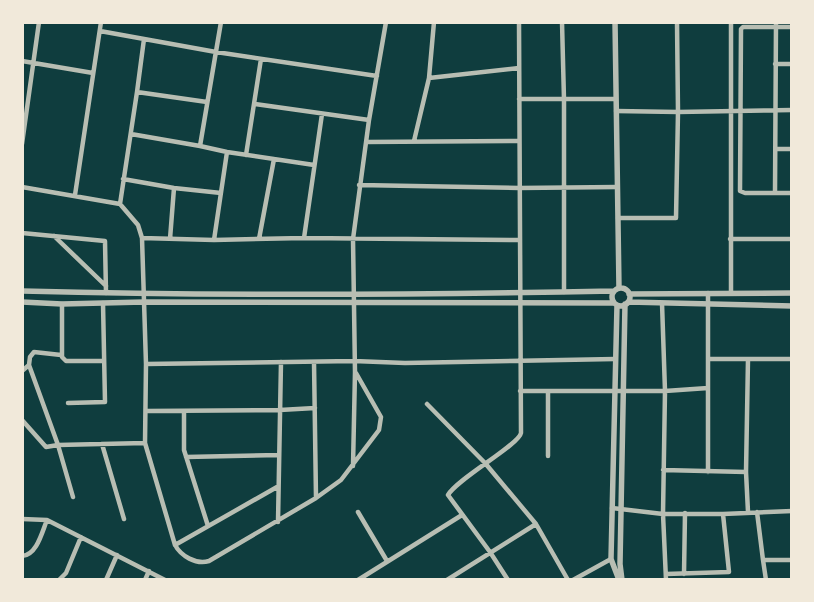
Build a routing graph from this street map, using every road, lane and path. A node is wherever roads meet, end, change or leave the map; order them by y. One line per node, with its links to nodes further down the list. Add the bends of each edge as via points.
1 (39, 22): 18 (street)
2 (101, 22): 13 (street)
3 (221, 22): 15 (street)
4 (386, 22): 23 (street)
5 (434, 22): 24 (street)
6 (519, 22): 21 (street)
7 (562, 22): 28 (street)
8 (615, 22): 27 (street)
9 (677, 22): 36 (street)
10 (731, 22): 35 (street)
11 (776, 25): 12 (street); 19 (street); 32 (street, via 741,29)
12 (792, 27)
13 (100, 31): 14 (street); 22 (street)
14 (144, 39): 15 (street); 25 (street)
15 (216, 52): 16 (street); 29 (street)
16 (261, 59): 23 (street); 30 (street)
17 (22, 61): 18 (street)
18 (33, 63): 22 (street); 43 (street)
19 (775, 64): 20 (street); 33 (street)
20 (792, 64)
21 (519, 68): 24 (street); 26 (street)
22 (93, 73): 61 (street)
23 (377, 76): 38 (street)
24 (429, 78): 40 (street)
25 (137, 92): 29 (street); 39 (street)
26 (519, 99): 28 (street); 41 (street)
27 (615, 99): 28 (street); 31 (street)
28 (564, 100): 57 (street)
29 (207, 102): 44 (street)
30 (255, 104): 37 (street); 48 (street)
31 (616, 110): 36 (street); 54 (street)
32 (741, 110): 33 (street); 35 (street); 58 (street, via 740,191)
33 (776, 110): 34 (street); 45 (street)
34 (792, 110)
35 (731, 111): 36 (street); 71 (street)
36 (678, 112): 63 (street, via 676,218)
37 (322, 114): 38 (street); 50 (street)
38 (369, 120): 42 (street)
39 (131, 134): 44 (street); 51 (street)
40 (414, 141): 41 (street); 42 (street)
41 (519, 141): 56 (street)
42 (366, 142): 52 (street)
43 (22, 144)
44 (200, 146): 47 (street)
45 (776, 149): 46 (street); 58 (street)
46 (792, 149)
47 (228, 152): 48 (street); 60 (street)
48 (246, 155): 49 (street)
49 (274, 159): 50 (street); 67 (street)
50 (314, 165): 68 (street)
51 (123, 179): 55 (street); 62 (street)
52 (360, 186): 56 (street); 70 (street)
53 (22, 187): 61 (street)
54 (617, 187): 57 (street); 63 (street)
55 (174, 188): 60 (street); 69 (street)
56 (519, 188): 57 (street); 74 (street)
57 (564, 188): 78 (street)
58 (775, 192): 59 (street)
59 (792, 192)
60 (221, 193): 73 (street)
61 (75, 196): 62 (street)
62 (120, 204): 66 (street, via 138,225)
63 (618, 218): 76 (street)
64 (22, 233): 65 (street)
65 (54, 236): 75 (street); 75 (street, via 105,241)
66 (142, 238): 69 (street); 81 (street)
67 (259, 238): 68 (street); 73 (street)
68 (304, 238): 70 (street)
69 (170, 239): 73 (street)
70 (353, 239): 74 (street); 85 (street)
71 (730, 239): 72 (street); 79 (street)
72 (792, 239)
73 (214, 240)
74 (519, 240): 82 (street)
75 (106, 286): 80 (street)
76 (616, 290): 78 (street); 86 (street, via 625,289); 95 (street, via 612,297)
77 (22, 291): 80 (street)
78 (564, 292): 82 (street)
79 (731, 292): 83 (street); 84 (street)
80 (106, 293): 81 (street)
81 (144, 293): 85 (street); 88 (street)
82 (520, 293): 85 (street); 89 (street)
83 (708, 293): 86 (street); 96 (street)
84 (792, 293)
85 (354, 294): 94 (street)
86 (629, 294): 91 (street)
87 (22, 302): 93 (street)
88 (144, 302): 90 (street); 94 (street); 108 (street)
89 (520, 302): 94 (street); 95 (street); 103 (street)
90 (103, 303): 93 (street); 104 (street)
91 (627, 303): 92 (street); 95 (street); 115 (street)
92 (662, 303): 96 (street); 117 (street)
93 (62, 304): 98 (street)
94 (354, 304): 105 (street)
95 (615, 304): 99 (street)
96 (708, 304): 97 (street); 100 (street)
97 (792, 306)
98 (61, 355): 104 (street, via 66,360); 109 (street, via 34,352 30,356)
99 (615, 359): 103 (street); 114 (street)
100 (708, 359): 101 (street); 112 (street)
101 (748, 359): 102 (street); 135 (street)
102 (792, 359)
103 (520, 360): 105 (street); 116 (street)
104 (104, 361): 118 (street, via 104,403)
105 (354, 361): 107 (street); 111 (street)
106 (281, 362): 107 (street); 108 (street); 122 (street)
107 (314, 362): 120 (street)
108 (146, 364): 123 (street)
109 (30, 365): 110 (street); 127 (street)
110 (22, 371)
111 (355, 372): 132 (street); 132 (street, via 382,422)
112 (708, 388): 117 (street); 134 (street)
113 (548, 390): 114 (street); 116 (street); 129 (street)
114 (615, 390): 115 (street); 139 (street)
115 (623, 390): 117 (street); 140 (street)
116 (520, 391): 131 (street, via 520,437)
117 (665, 391): 133 (street)
118 (68, 403)
119 (428, 404): 131 (street)
120 (314, 408): 122 (street); 138 (street)
121 (184, 410): 122 (street); 123 (street); 130 (street)
122 (280, 410): 128 (street)
123 (146, 411): 125 (street)
124 (22, 420): 127 (street, via 44,446)
125 (145, 443): 126 (street); 156 (street)
126 (102, 444): 127 (street); 149 (street)
127 (58, 445): 137 (street)
128 (279, 455): 130 (street); 136 (street)
129 (548, 456)
130 (186, 457): 154 (street)
131 (485, 463): 148 (street, via 448,493); 153 (street)
132 (353, 466): 138 (street, via 341,480)
133 (663, 470): 134 (street); 146 (street)
134 (708, 472): 135 (street)
135 (746, 472): 143 (street)
136 (278, 487): 152 (street); 154 (street)
137 (73, 497)
138 (316, 498): 152 (street)
139 (612, 508): 140 (street); 157 (street)
140 (621, 508): 146 (street); 158 (street)
141 (792, 511): 144 (street)
142 (358, 512): 165 (street)
143 (748, 512): 144 (street); 147 (street)
144 (756, 512): 163 (street)
145 (685, 513): 146 (street); 147 (street); 168 (street)
146 (662, 514): 169 (street)
147 (723, 514): 167 (street)
148 (462, 515): 159 (street); 165 (street)
149 (124, 518)
150 (22, 520): 151 (street)
151 (47, 520): 155 (street); 161 (street, via 33,552)
152 (278, 522): 156 (street, via 204,563 184,556)
153 (536, 524): 159 (street); 178 (street)
154 (208, 526): 156 (street)
155 (81, 537): 160 (street); 171 (street, via 66,573)
156 (175, 544)
157 (612, 544): 158 (street); 162 (street)
158 (620, 545): 180 (street)
159 (490, 552): 170 (street); 177 (street)
160 (116, 555): 166 (street); 172 (street)
161 (22, 556)
162 (612, 559): 179 (street); 180 (street)
163 (763, 560): 164 (street); 182 (street)
164 (792, 560)
165 (387, 561): 175 (street)
166 (148, 571): 173 (street); 174 (street)
167 (730, 572): 168 (street); 181 (street)
168 (684, 574): 169 (street)
169 (666, 577)
170 (453, 578): 176 (street)
171 (59, 580)
172 (106, 580)
173 (145, 580)
174 (165, 580)
175 (358, 580)
176 (447, 580)
177 (508, 580)
178 (568, 580)
179 (573, 580)
180 (620, 580)
181 (730, 580)
182 (766, 580)

